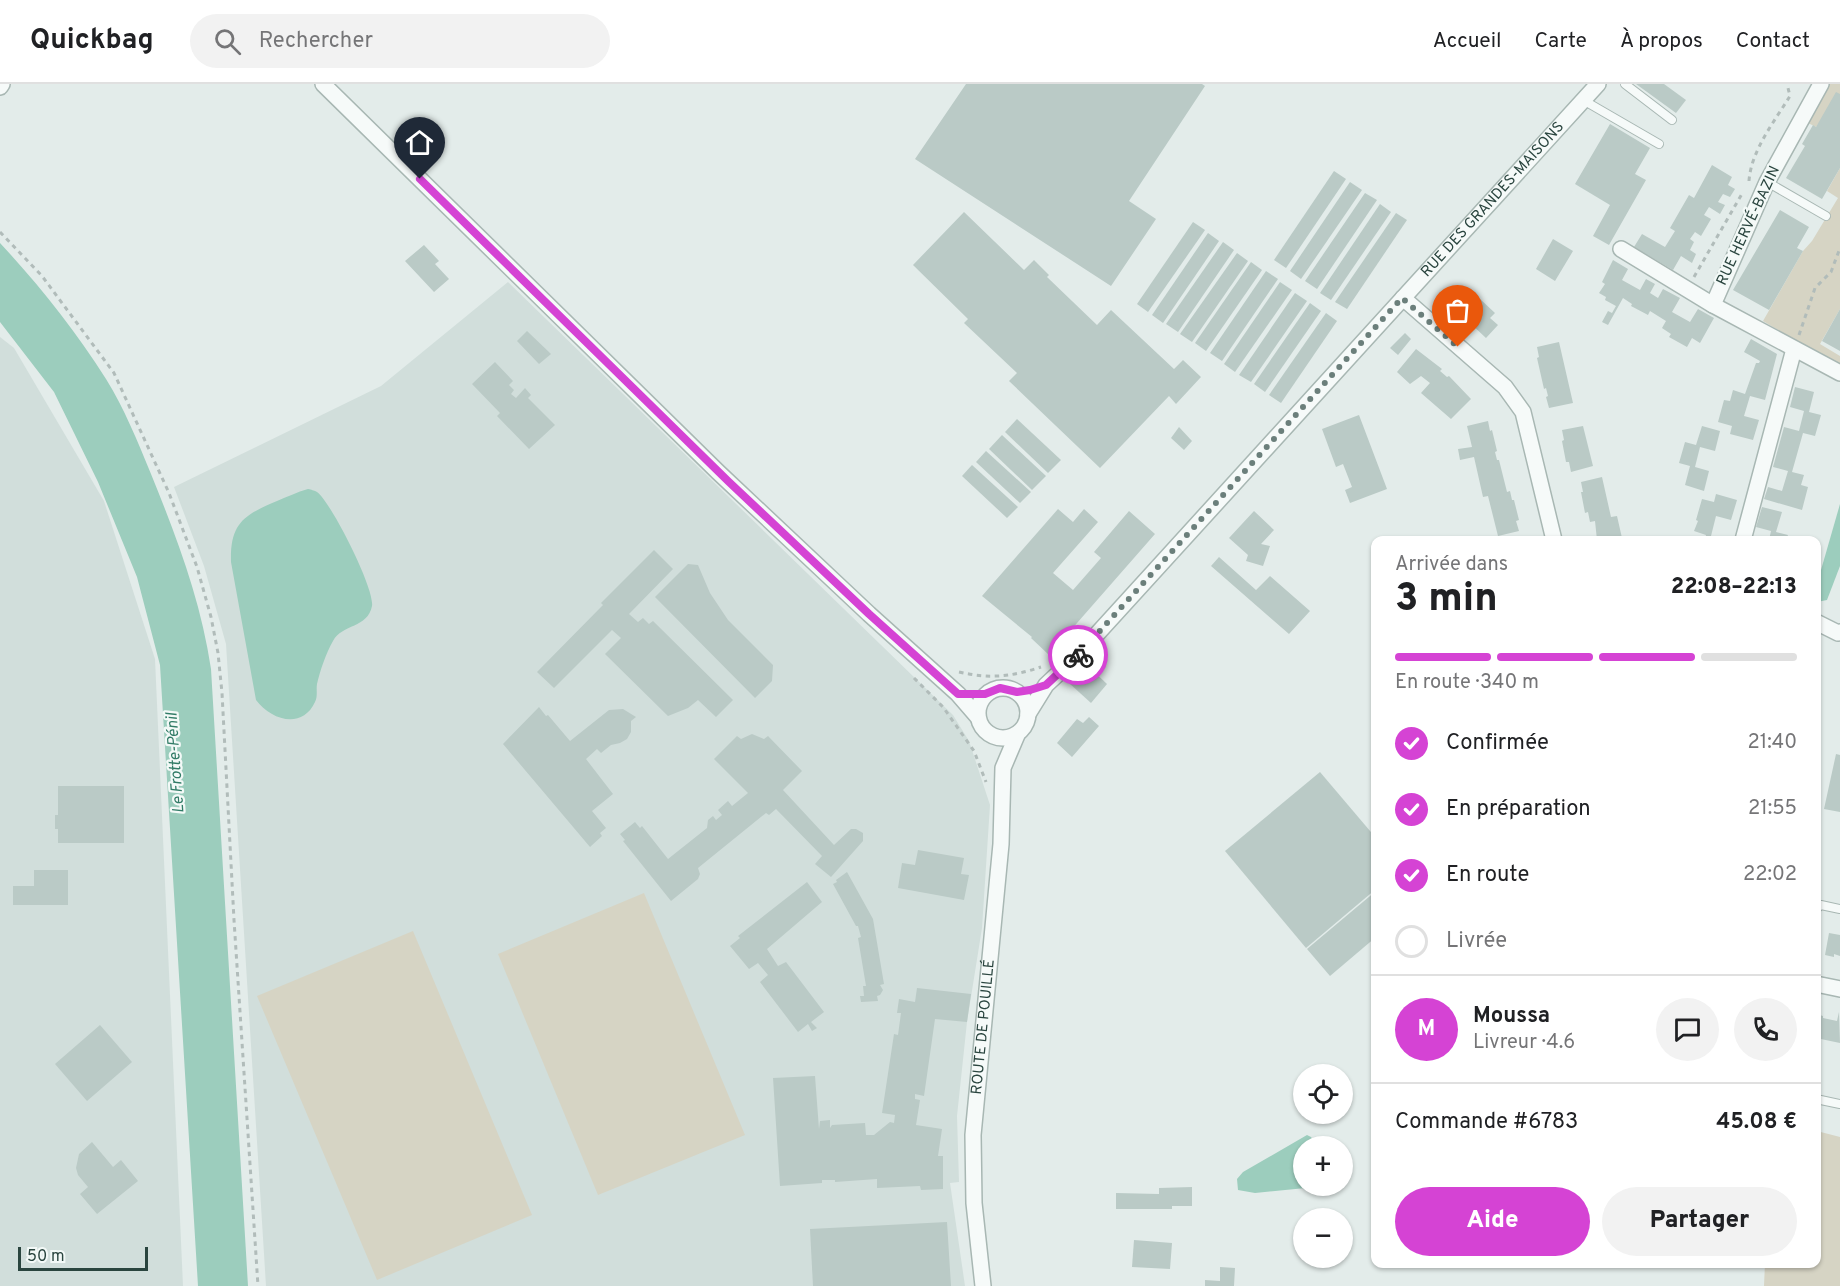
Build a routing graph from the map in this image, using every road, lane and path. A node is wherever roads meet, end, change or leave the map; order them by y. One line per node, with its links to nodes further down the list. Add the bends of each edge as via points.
1 (323, 84): 30 (street, via 718,472)
2 (1598, 84): 6 (street, RUE DES GRANDES-MAISONS)
3 (1625, 84): 7 (lane)
4 (1787, 84): 9 (path, via 1790,96 1758,150 1750,167)
5 (1821, 84): 10 (street, RUE HERVÉ-BAZIN)
6 (1583, 100): 8 (lane); 17 (street, RUE DES GRANDES-MAISONS)
7 (1672, 120)
8 (1659, 144)
9 (1749, 182)
10 (1767, 182): 12 (lane); 18 (street, RUE HERVÉ-BAZIN)
11 (1744, 192): 16 (path)
12 (1826, 216)
13 (0, 232): 44 (path, via 42,276 114,374 169,493 211,617 222,693)
14 (1840, 248): 19 (path, via 1831,272 1815,288)
15 (1621, 249): 16 (street)
16 (1687, 289): 18 (street)
17 (1402, 298): 21 (street, via 1505,387 1523,412); 28 (street, RUE DES GRANDES-MAISONS, via 1077,656)
18 (1713, 305): 19 (street, RUE HERVÉ-BAZIN)
19 (1794, 349): 20 (street, RUE HERVÉ-BAZIN); 22 (street)
20 (1840, 373)
21 (1553, 536)
22 (1744, 536)
23 (1821, 624): 24 (street)
24 (1839, 633)
25 (950, 665): 26 (path, via 960,673 990,678)
26 (1046, 666)
27 (913, 677): 37 (path, via 944,707 974,751)
28 (1046, 685): 29 (street); 32 (street)
29 (1017, 692): 31 (street, via 1000,688); 32 (street)
30 (958, 694): 31 (street); 33 (street)
31 (985, 694): 33 (street)
32 (1028, 714): 35 (street)
33 (977, 716): 34 (street)
34 (989, 735): 35 (street, via 1003,739); 36 (street, ROUTE DE POUILLÉ)
35 (1017, 735): 36 (street, ROUTE DE POUILLÉ)
36 (1003, 768): 45 (street, ROUTE DE POUILLÉ, via 1000,856 973,1135 974,1203)
37 (986, 785)
38 (1821, 905): 39 (lane)
39 (1840, 909)
40 (1821, 985): 41 (street)
41 (1840, 989)
42 (1821, 1100): 43 (lane)
43 (1840, 1104)
44 (258, 1286)
45 (983, 1286)

